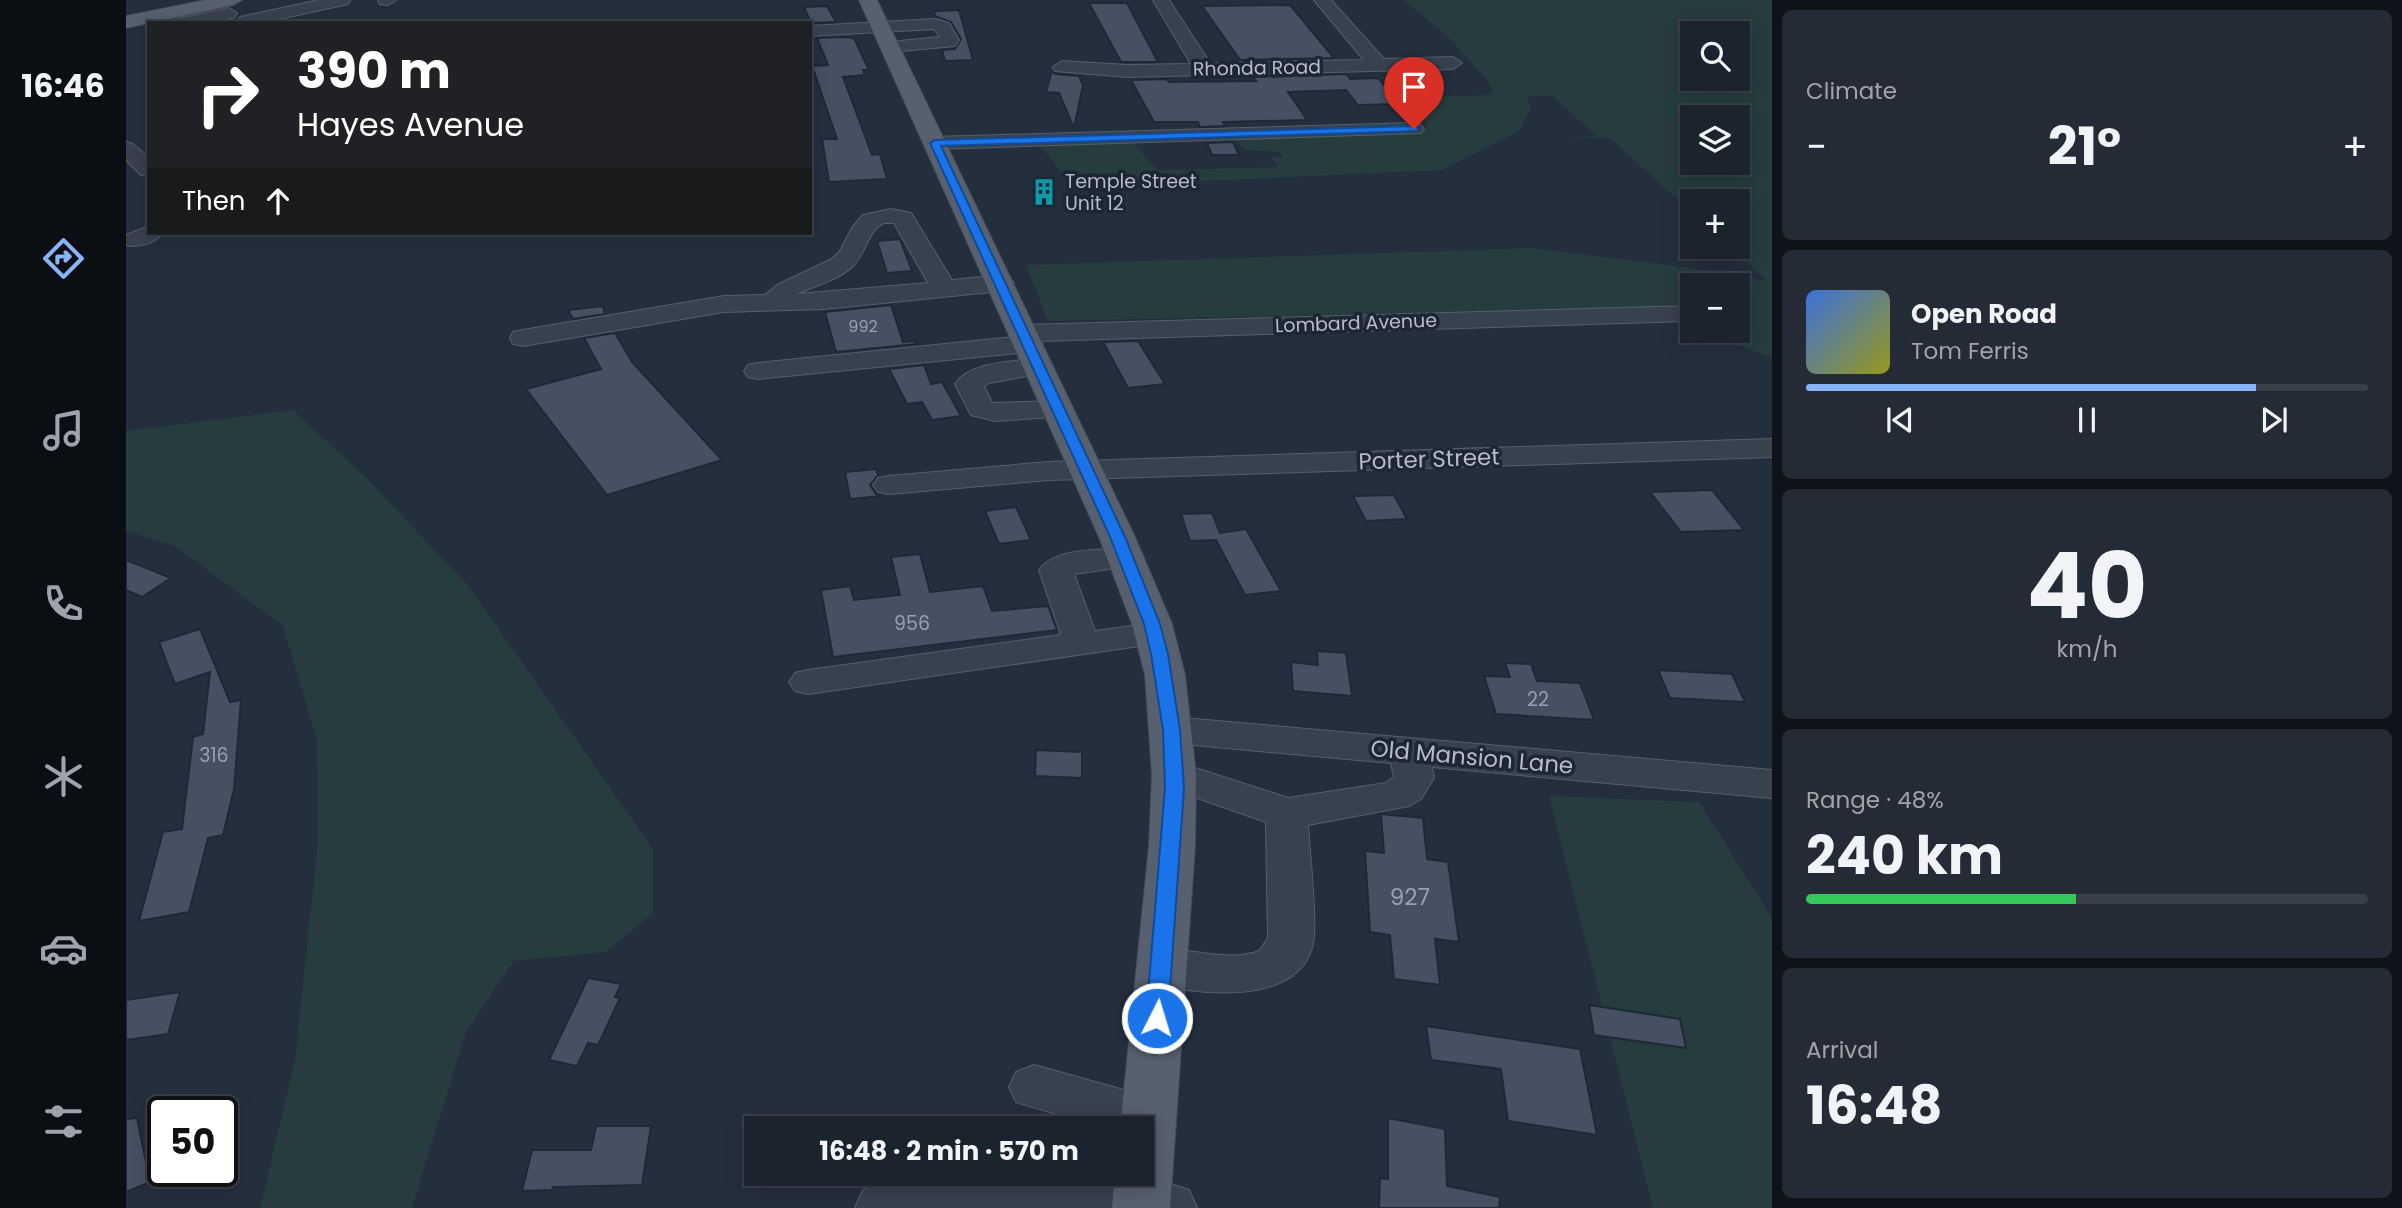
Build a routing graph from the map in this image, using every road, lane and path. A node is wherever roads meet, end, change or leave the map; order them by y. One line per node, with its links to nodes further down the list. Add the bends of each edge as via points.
1 (342, 0): 9 (street)
2 (868, 0): 10 (main road)
3 (1161, 0): 16 (street)
4 (1322, 0): 14 (street)
5 (224, 6): 6 (main road); 7 (street); 8 (street)
6 (129, 19)
7 (189, 21)
8 (246, 21)
9 (252, 21)
10 (881, 27): 11 (street); 12 (main road); 12 (street, via 936,24 950,40)
11 (812, 31)
12 (890, 47): 18 (main road)
13 (1452, 63): 14 (street, Rhonda Road)
14 (1379, 65): 16 (street, Rhonda Road)
15 (1062, 67): 16 (street, Rhonda Road, via 1110,72)
16 (1204, 69)
17 (1414, 129): 18 (street)
18 (931, 134): 21 (main road)
19 (126, 148): 20 (street)
20 (147, 168)
21 (1001, 283): 22 (street); 26 (main road)
22 (942, 289): 23 (street); 23 (street, via 939,276 903,218 884,215 865,225 849,256 827,274 784,290)
23 (768, 303): 25 (street, via 724,304)
24 (1680, 313): 26 (street, Lombard Avenue)
25 (523, 338)
26 (1031, 348): 27 (street); 28 (main road); 28 (street, via 969,384 981,409)
27 (758, 371)
28 (1059, 410): 30 (main road)
29 (1772, 448): 30 (street, Porter Street)
30 (1086, 470): 31 (street, Porter Street); 32 (main road)
31 (889, 485)
32 (1125, 558): 33 (main road); 34 (street, via 1063,565 1056,570)
33 (1154, 634): 34 (street); 36 (main road)
34 (1082, 644): 35 (street)
35 (808, 682)
36 (1172, 730): 37 (street, Old Mansion Lane); 38 (main road)
37 (1409, 751): 39 (street, Old Mansion Lane); 40 (street, via 1414,778 1395,796)
38 (1174, 775): 40 (street); 41 (main road)
39 (1772, 784)
40 (1287, 813): 41 (street, via 1291,938 1284,956 1267,968 1244,975)
41 (1161, 967): 44 (main road)
42 (1034, 1087): 43 (street)
43 (1142, 1116)
44 (1149, 1116)
45 (1151, 1186): 46 (main road)
46 (1151, 1205): 47 (street, via 1088,1191 1034,1189)
47 (882, 1208)

